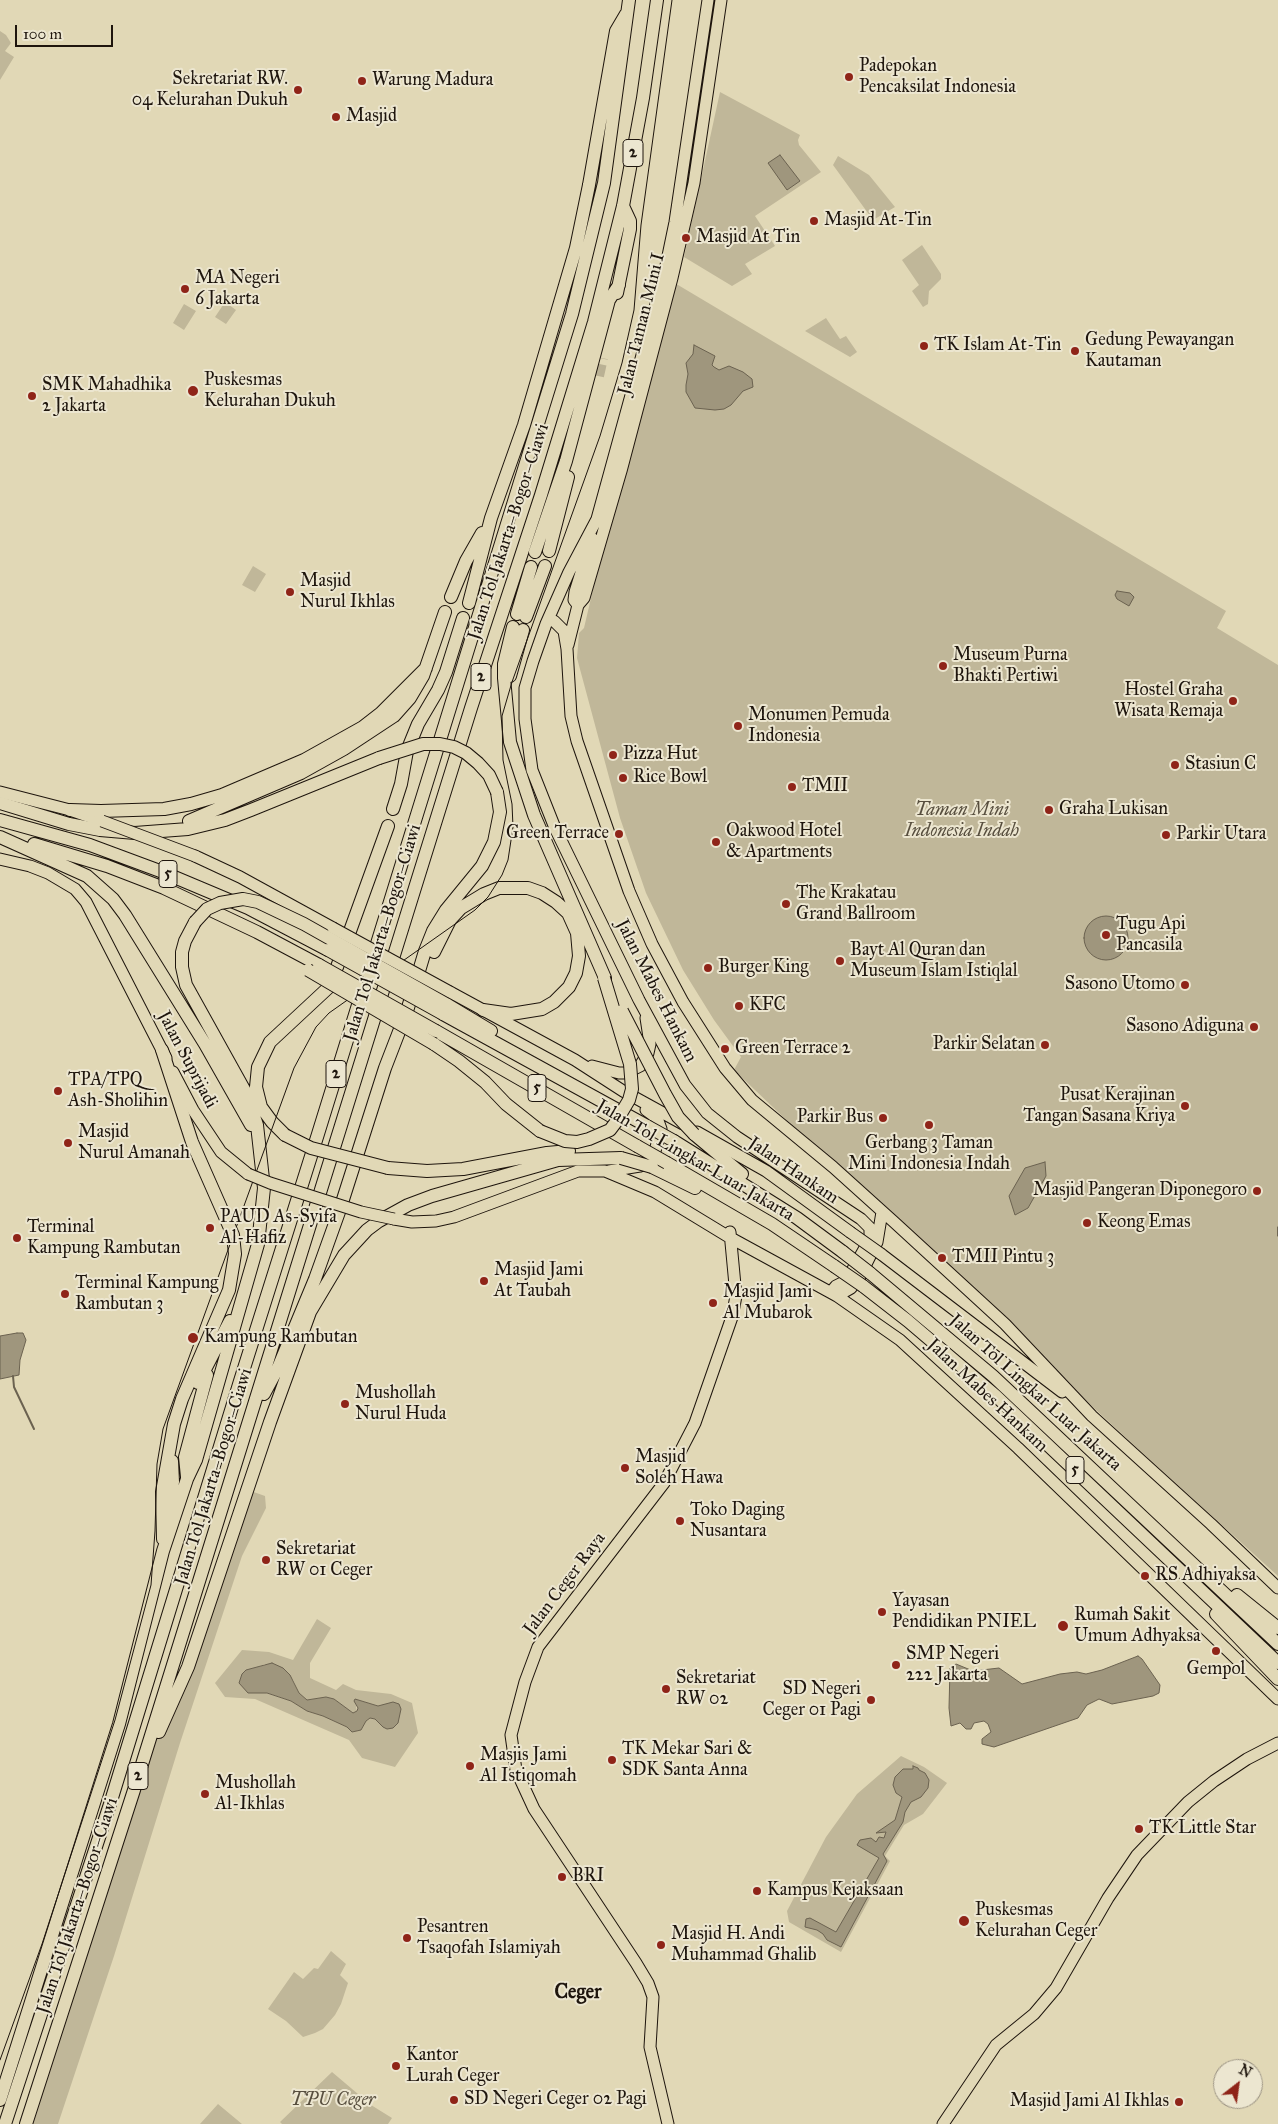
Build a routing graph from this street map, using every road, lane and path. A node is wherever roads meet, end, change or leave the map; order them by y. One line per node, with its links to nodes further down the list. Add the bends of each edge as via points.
1 (628, 0): 6 (highway, Jalan Tol Jakarta–Bogor–Ciawi / 2)
2 (657, 0): 7 (highway, Jalan Tol Jakarta–Bogor–Ciawi / 2)
3 (666, 0): 7 (highway)
4 (708, 0): 13 (main road, Jalan Taman Mini I, via 665,269)
5 (721, 0): 20 (main road, Jalan Taman Mini I, via 694,183 672,280 622,471 584,598)
6 (626, 14): 12 (highway, via 616,31 576,248 524,425); 74 (highway, Jalan Tol Jakarta–Bogor–Ciawi / 2, via 604,183 569,323 111,1801)
7 (654, 21): 8 (highway, Jalan Tol Jakarta–Bogor–Ciawi / 2)
8 (624, 206): 9 (highway, via 630,229); 60 (highway, Jalan Tol Jakarta–Bogor–Ciawi / 2, via 594,322 541,495 481,675)
9 (619, 285): 10 (highway); 15 (highway, via 609,300 566,461)
10 (602, 358)
11 (598, 376): 14 (highway)
12 (491, 518): 18 (highway); 19 (highway)
13 (597, 519): 20 (main road, via 575,592 574,600); 24 (main road, Jalan Taman Mini I, via 569,572)
14 (549, 551)
15 (536, 552)
16 (545, 566): 17 (highway, via 521,615)
17 (531, 567)
18 (450, 597)
19 (469, 603)
20 (578, 604): 22 (main road, Jalan Taman Mini I)
21 (445, 612): 27 (highway)
22 (575, 617): 24 (main road); 26 (main road, Jalan Taman Mini I)
23 (463, 618): 31 (highway, via 446,672 407,751)
24 (550, 622): 26 (main road, via 564,631); 40 (main road, Jalan Mabes Hankam, via 525,688 525,719 532,770 565,852)
25 (518, 628): 38 (highway, via 507,694 510,742 534,815)
26 (567, 648): 49 (main road, Jalan Mabes Hankam, via 570,708 577,741 629,891 652,944 683,1002 725,1068 752,1100)
27 (426, 668): 30 (highway, via 363,727 304,760 231,791 164,809); 34 (highway, via 410,698 394,716 344,749 278,784 200,818)
28 (0, 792): 30 (main road)
29 (0, 803): 34 (highway, via 100,830)
30 (70, 810): 39 (main road, bridge, via 240,876 333,928)
31 (393, 810)
32 (0, 820): 39 (highway, Jalan Tol Lingkar Luar Jakarta / 5, bridge, via 90,845 160,871 248,908 328,950)
33 (388, 826): 47 (highway, bridge, via 328,988 270,1042 258,1067 256,1087 262,1107 272,1122 285,1135 311,1148 388,1168 463,1169 547,1153 595,1151)
34 (163, 830): 42 (highway, bridge, via 188,829 224,820 379,758 423,744 440,744 466,753 488,775 497,792 500,812 494,842 482,866 433,931)
35 (0, 836): 37 (highway, Jalan Tol Lingkar Luar Jakarta / 5, via 134,876 220,914); 46 (highway, via 87,876 113,899 205,1044)
36 (0, 859): 43 (main road, Jalan Suprijadi, via 48,873 81,896)
37 (313, 967): 38 (highway, bridge, via 460,1061 540,1131 577,1142 610,1130 629,1100 632,1089 630,1064); 54 (highway, Jalan Tol Lingkar Luar Jakarta / 5, bridge, via 436,1031)
38 (604, 978): 51 (highway, bridge, via 678,1116 694,1134)
39 (447, 1003): 41 (main road, Jalan Hankam); 46 (highway, bridge, via 258,902 242,899 220,903 207,910 195,922 185,941 182,967 186,985 246,1093 258,1125); 51 (highway, Jalan Tol Lingkar Luar Jakarta / 5, bridge, via 582,1089 674,1141)
40 (644, 1009): 44 (main road, via 650,1044 640,1066 619,1074); 53 (main road, Jalan Mabes Hankam, via 685,1085 706,1113)
41 (482, 1010): 42 (highway, via 511,1014 542,1009 569,986 576,973 579,945 568,913 556,902 528,888 512,887 484,894 461,908 439,938); 44 (main road, Jalan Hankam)
42 (407, 1011): 60 (highway, via 315,1279 278,1368)
43 (162, 1050): 52 (main road, Jalan Suprijadi, bridge, via 193,1110 221,1152 248,1174 361,1212); 63 (highway, via 192,1142 233,1234 235,1254 228,1290 174,1424 162,1492)
44 (575, 1060): 45 (main road, Jalan Hankam)
45 (623, 1091): 48 (main road, via 657,1118 661,1133 646,1164); 59 (main road, Jalan Hankam, bridge, via 766,1171 881,1254)
46 (261, 1145): 57 (highway, via 262,1215)
47 (621, 1158): 54 (highway, bridge, via 652,1167); 72 (highway, via 569,1158 408,1204 367,1230 352,1244 334,1268 310,1312 188,1667)
48 (605, 1171): 52 (main road, Jalan Mabes Hankam, via 566,1174 454,1217 412,1222); 55 (main road, Jalan Mabes Hankam, via 655,1192)
49 (853, 1185): 50 (main road, Jalan Mabes Hankam); 53 (main road, via 867,1211)
50 (882, 1212): 56 (main road, via 877,1242 858,1280 851,1288); 59 (main road, Jalan Mabes Hankam, via 1005,1324)
51 (797, 1218): 64 (highway, Jalan Tol Lingkar Luar Jakarta / 5, bridge, via 870,1273 993,1376)
52 (394, 1219)
53 (860, 1219): 56 (main road, via 870,1228 870,1239)
54 (772, 1224): 64 (highway, Jalan Tol Lingkar Luar Jakarta / 5, bridge, via 908,1321)
55 (726, 1232): 56 (main road, Jalan Mabes Hankam); 76 (main road, Jalan Ceger Raya, via 736,1296 712,1380 695,1423 664,1483 538,1648 511,1735 516,1770 534,1809 648,1983 653,1997 650,2047)
56 (837, 1291): 70 (main road, Jalan Mabes Hankam, via 900,1340 968,1402)
57 (244, 1295): 58 (highway); 61 (highway)
58 (214, 1352): 61 (highway, via 185,1457); 62 (highway, via 187,1404 172,1454)
59 (1092, 1416): 65 (main road, Jalan Mabes Hankam)
60 (247, 1428): 72 (highway, Jalan Tol Jakarta–Bogor–Ciawi / 2)
61 (187, 1479): 62 (highway)
62 (168, 1537): 63 (highway)
63 (163, 1551): 73 (highway, via 119,1724)
64 (1178, 1558): 66 (highway); 67 (highway, Jalan Tol Lingkar Luar Jakarta / 5); 68 (highway, Jalan Tol Lingkar Luar Jakarta / 5); 69 (highway, via 1194,1592)
65 (1278, 1588)
66 (1278, 1628)
67 (1278, 1644)
68 (1278, 1664)
69 (1278, 1679)
70 (1278, 1699)
71 (1278, 1743): 77 (main road, via 1214,1781 1188,1802 1136,1855 1056,1988 1034,2014 996,2045)
72 (134, 1790): 75 (highway, Jalan Tol Jakarta–Bogor–Ciawi / 2)
73 (0, 2100)
74 (5, 2124)
75 (26, 2124)
76 (668, 2124)
77 (942, 2124)

